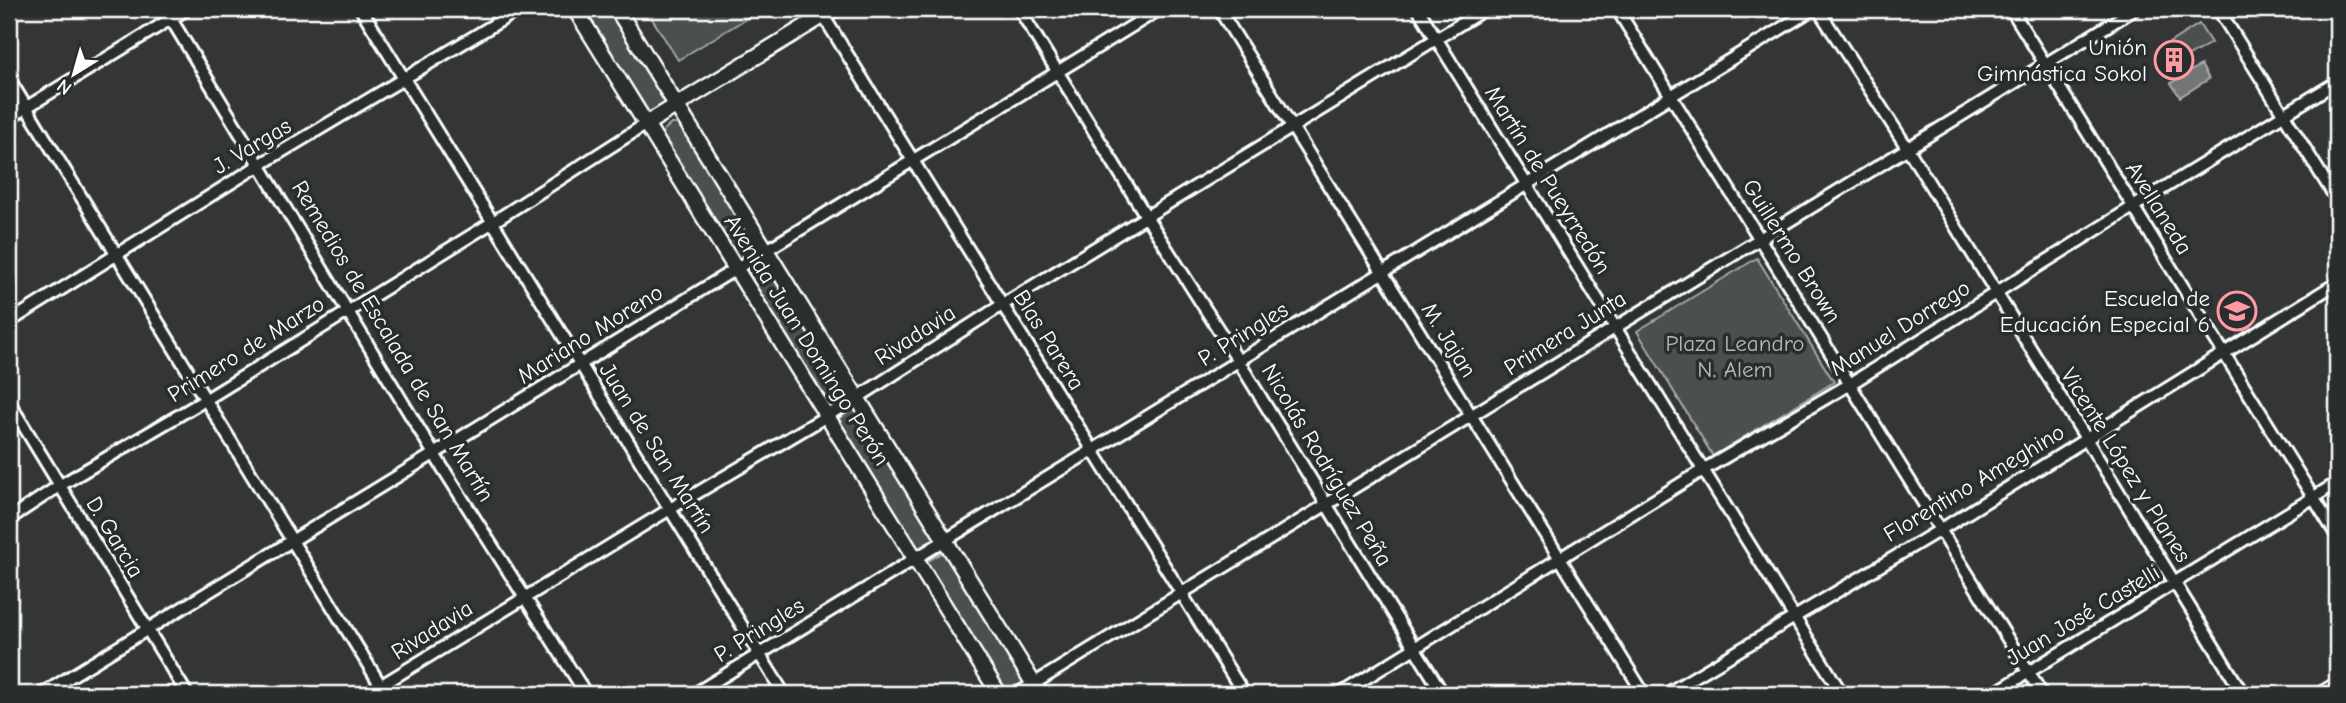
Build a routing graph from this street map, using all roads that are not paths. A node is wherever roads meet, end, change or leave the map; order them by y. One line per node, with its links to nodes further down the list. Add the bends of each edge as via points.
1 (187, 9): 17 (street)
2 (360, 9): 22 (street, Juan de San Martín)
3 (520, 9): 22 (street, J. Vargas)
4 (575, 9): 29 (main road, Avenida Juan Domingo Perón)
5 (617, 9): 25 (main road, Avenida Juan Domingo Perón)
6 (1019, 9): 20 (street, Nicolás Rodríguez Peña)
7 (1160, 9): 20 (street, Mariano Moreno)
8 (1219, 9): 30 (street, M. Jajan)
9 (1418, 9): 18 (street, Martín de Pueyrredón)
10 (1485, 9): 18 (street, Rivadavia)
11 (1617, 9): 24 (street, Guillermo Brown)
12 (1815, 9): 24 (street, P. Pringles); 31 (street, Vicente López y Planes)
13 (2011, 9): 19 (street, Avellaneda)
14 (2135, 9): 19 (street, Primera Junta)
15 (2218, 9): 27 (street)
16 (825, 11): 25 (main road); 32 (street, Blas Parera)
17 (168, 13): 26 (street); 33 (street, Remedios de Escalada de San Martín)
18 (1436, 38): 30 (street, Rivadavia); 34 (street, Martín de Pueyrredón)
19 (2045, 63): 31 (street, Primera Junta); 36 (street, Avellaneda)
20 (1058, 71): 32 (street, Mariano Moreno); 37 (street, Nicolás Rodríguez Peña)
21 (9, 79): 26 (street)
22 (404, 80): 33 (street, J. Vargas); 38 (street, Juan de San Martín)
23 (2337, 82): 27 (street, Manuel Dorrego)
24 (1671, 95): 34 (street, P. Pringles); 39 (street, Guillermo Brown)
25 (676, 106): 29 (main road); 40 (main road, Avenida Juan Domingo Perón)
26 (26, 107): 28 (street); 41 (street)
27 (2284, 115): 35 (street); 36 (street, Manuel Dorrego)
28 (9, 118)
29 (646, 124): 38 (street, Primero de Marzo); 42 (main road, Avenida Juan Domingo Perón)
30 (1292, 127): 37 (street, Rivadavia); 43 (street, M. Jajan)
31 (1908, 149): 39 (street, Primera Junta); 45 (street, Vicente López y Planes)
32 (913, 160): 40 (street, Mariano Moreno); 46 (street, Blas Parera)
33 (261, 164): 41 (street, J. Vargas); 47 (street, Remedios de Escalada de San Martín)
34 (1526, 184): 43 (street, P. Pringles); 49 (street, Martín de Pueyrredón)
35 (2337, 200)
36 (2133, 206): 45 (street, Manuel Dorrego); 50 (street, Avellaneda)
37 (1146, 216): 46 (street, Rivadavia); 51 (street, Nicolás Rodríguez Peña)
38 (492, 222): 47 (street, Primero de Marzo); 52 (street, Juan de San Martín)
39 (1759, 238): 49 (street, Primera Junta); 53 (street, Guillermo Brown)
40 (765, 251): 42 (street, Mariano Moreno); 54 (main road, Avenida Juan Domingo Perón)
41 (117, 256): 48 (street, J. Vargas); 55 (street)
42 (736, 269): 52 (street, Mariano Moreno); 58 (main road, Avenida Juan Domingo Perón)
43 (1382, 272): 51 (street, P. Pringles); 57 (street, M. Jajan)
44 (2337, 283): 50 (street, Florentino Ameghino)
45 (1996, 294): 53 (street, Manuel Dorrego); 59 (street, Vicente López y Planes)
46 (1002, 304): 54 (street, Rivadavia); 60 (street, Blas Parera)
47 (348, 311): 55 (street, Primero de Marzo); 61 (street, Remedios de Escalada de San Martín)
48 (9, 322)
49 (1615, 327): 57 (street, Primera Junta); 62 (street, Martín de Pueyrredón)
50 (2223, 352): 59 (street, Florentino Ameghino); 65 (street, Avellaneda)
51 (1239, 362): 60 (street, P. Pringles); 66 (street, Nicolás Rodríguez Peña)
52 (580, 364): 61 (street, Mariano Moreno); 67 (street, Juan de San Martín)
53 (1850, 384): 62 (street, Manuel Dorrego); 69 (street, Guillermo Brown)
54 (857, 398): 58 (street, Rivadavia); 71 (main road, Avenida Juan Domingo Perón)
55 (205, 400): 64 (street, Primero de Marzo); 72 (street)
56 (9, 402): 64 (street, D. Garcia)
57 (1471, 415): 66 (street, Primera Junta); 74 (street, M. Jajan)
58 (827, 416): 67 (street, Rivadavia); 73 (main road, Avenida Juan Domingo Perón)
59 (2086, 439): 69 (street, Florentino Ameghino); 75 (street, Vicente López y Planes)
60 (1092, 450): 71 (street, P. Pringles); 76 (street, Blas Parera)
61 (434, 454): 72 (street, Mariano Moreno); 77 (street, Remedios de Escalada de San Martín)
62 (1703, 470): 74 (street, Manuel Dorrego); 78 (street, Martín de Pueyrredón)
63 (2337, 483): 65 (street, Juan José Castelli)
64 (59, 486): 68 (street, Primero de Marzo); 79 (street, D. Garcia)
65 (2313, 498): 70 (street, Avellaneda); 75 (street, Juan José Castelli)
66 (1327, 506): 76 (street, Primera Junta); 80 (street, Nicolás Rodríguez Peña)
67 (670, 509): 77 (street, Rivadavia); 81 (street, Juan de San Martín)
68 (9, 519)
69 (1940, 530): 78 (street, Florentino Ameghino); 82 (street, Guillermo Brown)
70 (2337, 536)
71 (945, 540): 73 (street, P. Pringles); 84 (main road, Avenida Juan Domingo Perón)
72 (291, 542): 79 (street, Mariano Moreno); 85 (street)
73 (915, 558): 81 (street, P. Pringles); 92 (main road, Avenida Juan Domingo Perón)
74 (1560, 559): 80 (street, Manuel Dorrego); 97 (street, M. Jajan)
75 (2175, 583): 82 (street, Juan José Castelli); 102 (street, Vicente López y Planes)
76 (1181, 593): 84 (street, Primera Junta); 94 (street, Blas Parera)
77 (526, 597): 85 (street, Rivadavia); 89 (street, Remedios de Escalada de San Martín)
78 (1793, 616): 98 (street, Florentino Ameghino); 99 (street, Martín de Pueyrredón)
79 (147, 630): 86 (street, Mariano Moreno); 87 (street, D. Garcia)
80 (1415, 650): 95 (street, Manuel Dorrego); 96 (street, Nicolás Rodríguez Peña)
81 (760, 654): 90 (street, P. Pringles); 91 (street, Juan de San Martín)
82 (2028, 673): 100 (street, Juan José Castelli); 101 (street, Guillermo Brown)
83 (2337, 685): 103 (main road)
84 (1037, 689): 93 (street, Primera Junta)
85 (383, 690): 88 (street, Rivadavia)
86 (42, 694)
87 (187, 694)
88 (367, 694)
89 (586, 694)
90 (694, 694)
91 (784, 694)
92 (999, 694)
93 (1017, 694)
94 (1244, 694)
95 (1340, 694)
96 (1443, 694)
97 (1644, 694)
98 (1666, 694)
99 (1842, 694)
100 (1993, 694)
101 (2042, 694)
102 (2243, 694)
103 (2322, 694)

